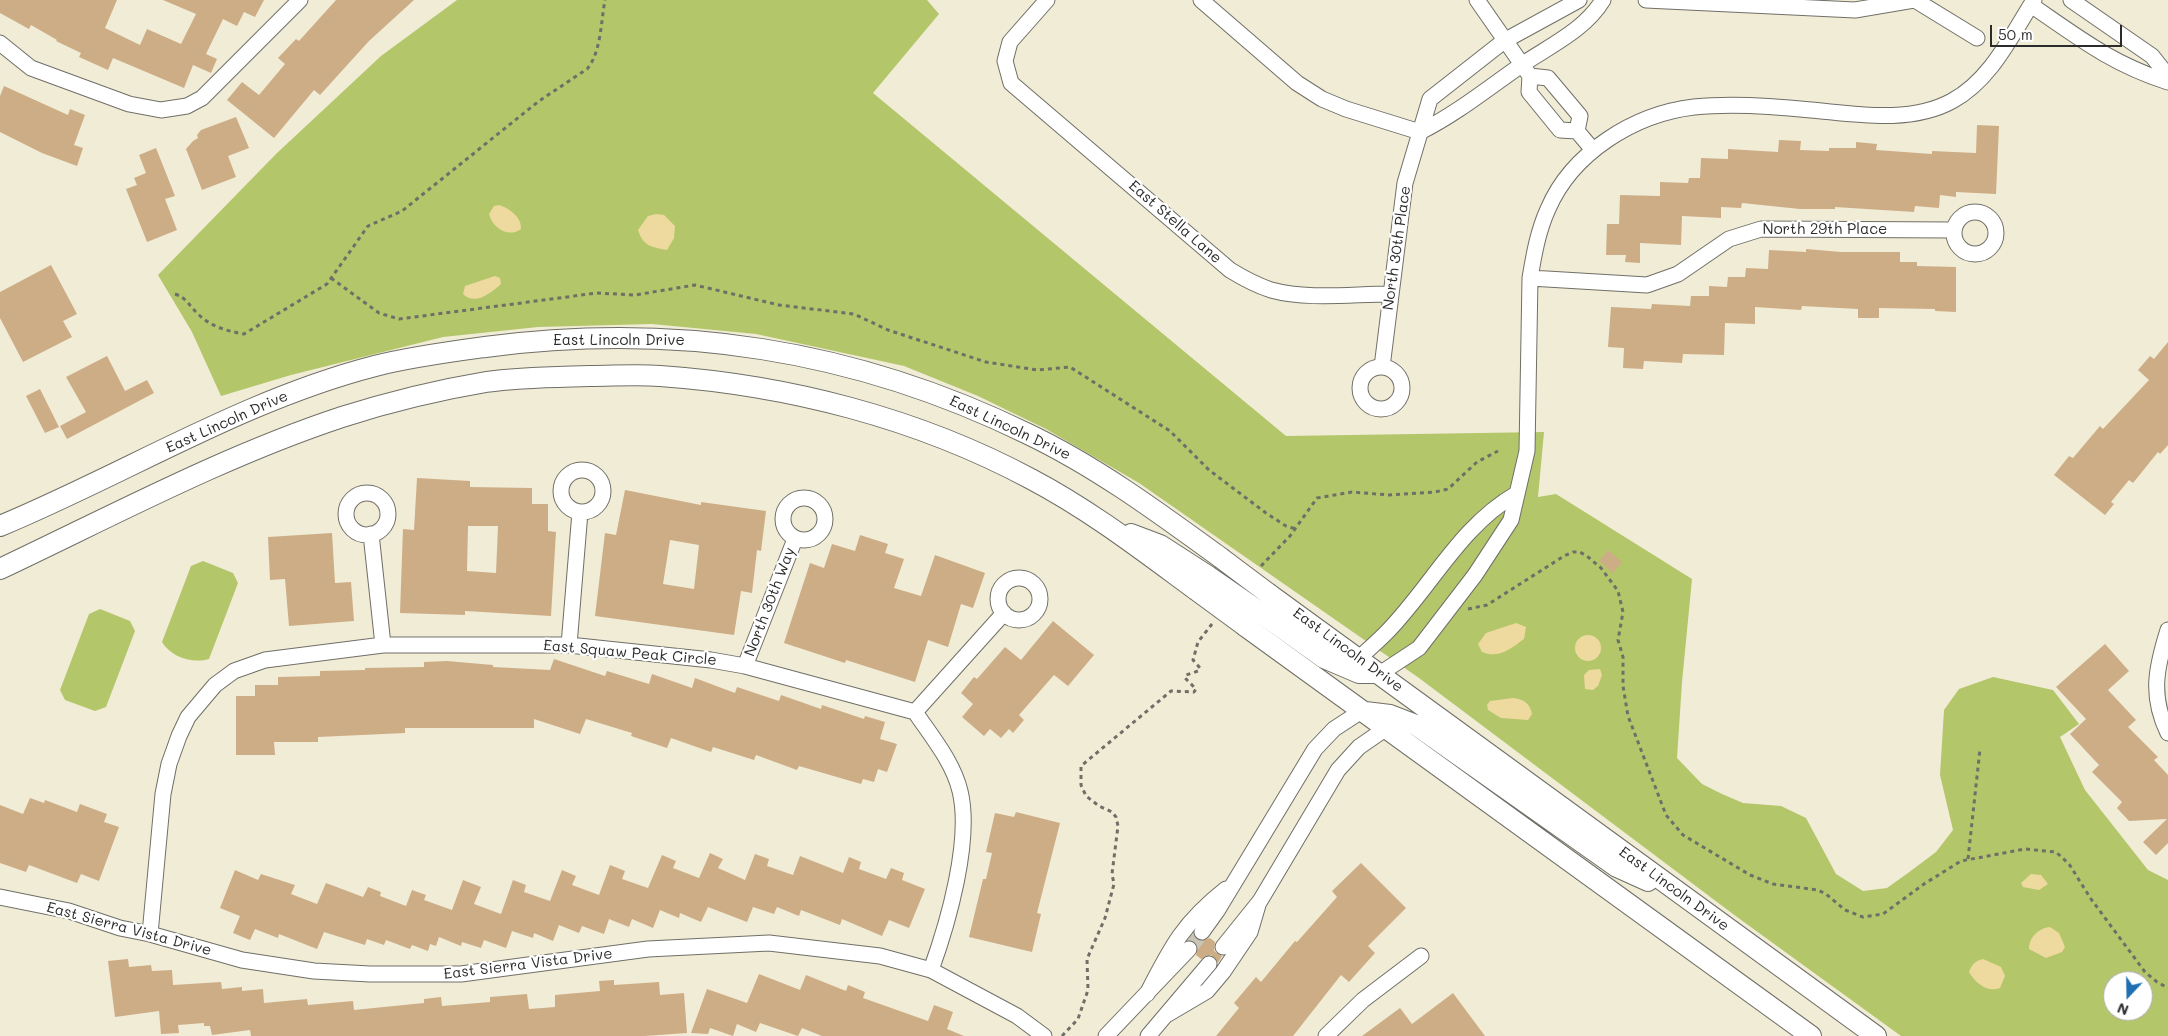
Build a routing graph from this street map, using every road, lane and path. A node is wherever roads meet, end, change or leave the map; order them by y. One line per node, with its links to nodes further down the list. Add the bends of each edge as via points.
1 (300, 0): 14 (street, via 202,98 187,106 161,110 129,104 52,77 31,68)
2 (605, 0): 23 (path, via 595,54 587,69 539,101 402,211 368,226 327,284 244,334 221,330 200,316 184,297)
3 (1048, 0): 24 (street, East Stella Lane, via 1010,42 1005,61 1011,83 1238,274 1253,283 1273,290 1312,295)
4 (1200, 0): 19 (street, via 1296,84 1346,109)
5 (1477, 0): 13 (street)
6 (1579, 0): 13 (street, North 30th Place)
7 (1603, 0): 15 (street, via 1595,13)
8 (1646, 0): 9 (street, via 1855,10)
9 (1914, 0): 12 (street)
10 (2071, 0): 16 (street, via 2152,56)
11 (2033, 2): 17 (street, via 2098,52 2134,71); 20 (street, via 1986,75 1952,101 1911,115 1773,106 1693,107 1642,120)
12 (1977, 38)
13 (1504, 41): 15 (street); 19 (street, North 30th Place, via 1430,99)
14 (0, 43)
15 (1526, 70): 18 (street, via 1529,92 1560,130); 18 (street, via 1548,78 1580,116); 19 (street)
16 (2168, 76)
17 (2168, 82)
18 (1577, 131): 20 (street)
19 (1420, 132): 24 (street, North 30th Place, via 1405,183)
20 (1593, 150): 22 (street, via 1581,161 1549,207 1539,233)
21 (1954, 230): 22 (street, North 29th Place, via 1761,229 1729,239 1678,274 1647,285)
22 (1530, 278): 27 (street, via 1526,451)
23 (175, 294)
24 (1390, 294): 25 (street, North 30th Place)
25 (1382, 367)
26 (1498, 451): 33 (path, via 1476,462 1448,489 1389,495 1352,492 1317,498 1290,536)
27 (1516, 494): 34 (street, via 1511,520); 41 (street, via 1493,507 1445,559 1385,634)
28 (580, 512): 40 (street)
29 (0, 526): 41 (main road, East Lincoln Drive, bridge, via 279,398 374,366 438,353 543,340 682,339 756,348 884,376 1031,435 1133,494)
30 (371, 534): 39 (street)
31 (795, 539): 42 (street, North 30th Way)
32 (0, 569): 37 (main road, bridge, via 252,451 396,401 488,382 657,376 738,384 834,404 927,432 974,451 1030,478 1108,525 1160,545 1202,583)
33 (1255, 574)
34 (1450, 608): 43 (street, via 1419,648); 49 (path, via 1474,609 1487,605 1573,552 1580,552 1601,568 1618,591 1621,602 1618,640 1623,657 1628,716 1666,815 1683,836 1750,875 1772,884 1818,890 1853,915 1874,916 1897,906 1946,869)
35 (1004, 613): 44 (street)
36 (1217, 618): 65 (path, via 1198,642 1193,660 1200,668 1185,678 1196,690 1171,691 1081,766 1081,785 1086,796 1116,817 1114,884 1105,918 1087,959 1088,990 1078,1019)
37 (1251, 618): 43 (main road, via 1324,658 1359,673); 45 (main road)
38 (2168, 630): 47 (street, via 2157,664 2157,702)
39 (383, 645): 40 (street, East Squaw Peak Circle); 55 (street, East Squaw Peak Circle, via 265,660 234,671 200,701 188,717 169,764 163,794)
40 (569, 645): 42 (street, East Squaw Peak Circle)
41 (1359, 658): 43 (main road, East Lincoln Drive)
42 (745, 666): 44 (street, East Squaw Peak Circle)
43 (1381, 673): 52 (main road, East Lincoln Drive)
44 (916, 712): 60 (street, via 946,757 960,792 963,828 954,893)
45 (1360, 712): 46 (main road); 50 (street, via 1334,729 1314,749); 52 (main road, via 1390,715 1416,725 1617,867)
46 (1385, 729): 53 (street, via 1359,747 1338,770); 69 (main road)
47 (2168, 733)
48 (1980, 748): 49 (path)
49 (1968, 859): 61 (path, via 2026,849 2056,852 2069,864 2145,972)
50 (1231, 884): 54 (street); 62 (street, via 1179,934)
51 (0, 897): 55 (street, East Sierra Vista Drive, via 69,911)
52 (1685, 897): 70 (main road, East Lincoln Drive)
53 (1260, 901): 56 (street); 63 (street, via 1250,932 1223,972 1207,991)
54 (1202, 932)
55 (150, 934): 60 (street, East Sierra Vista Drive, via 242,960 314,971 370,974 461,974 648,948 769,943 880,956)
56 (1223, 947)
57 (1189, 949): 62 (street)
58 (1422, 956): 68 (street, via 1363,1000)
59 (1209, 964): 63 (street)
60 (930, 970): 64 (street, East Sierra Vista Drive, via 1017,1016)
61 (2168, 988)
62 (1147, 994): 66 (street)
63 (1168, 1014): 67 (street)
64 (1044, 1036)
65 (1062, 1036)
66 (1106, 1036)
67 (1148, 1036)
68 (1326, 1036)
69 (1811, 1036)
70 (1876, 1036)

